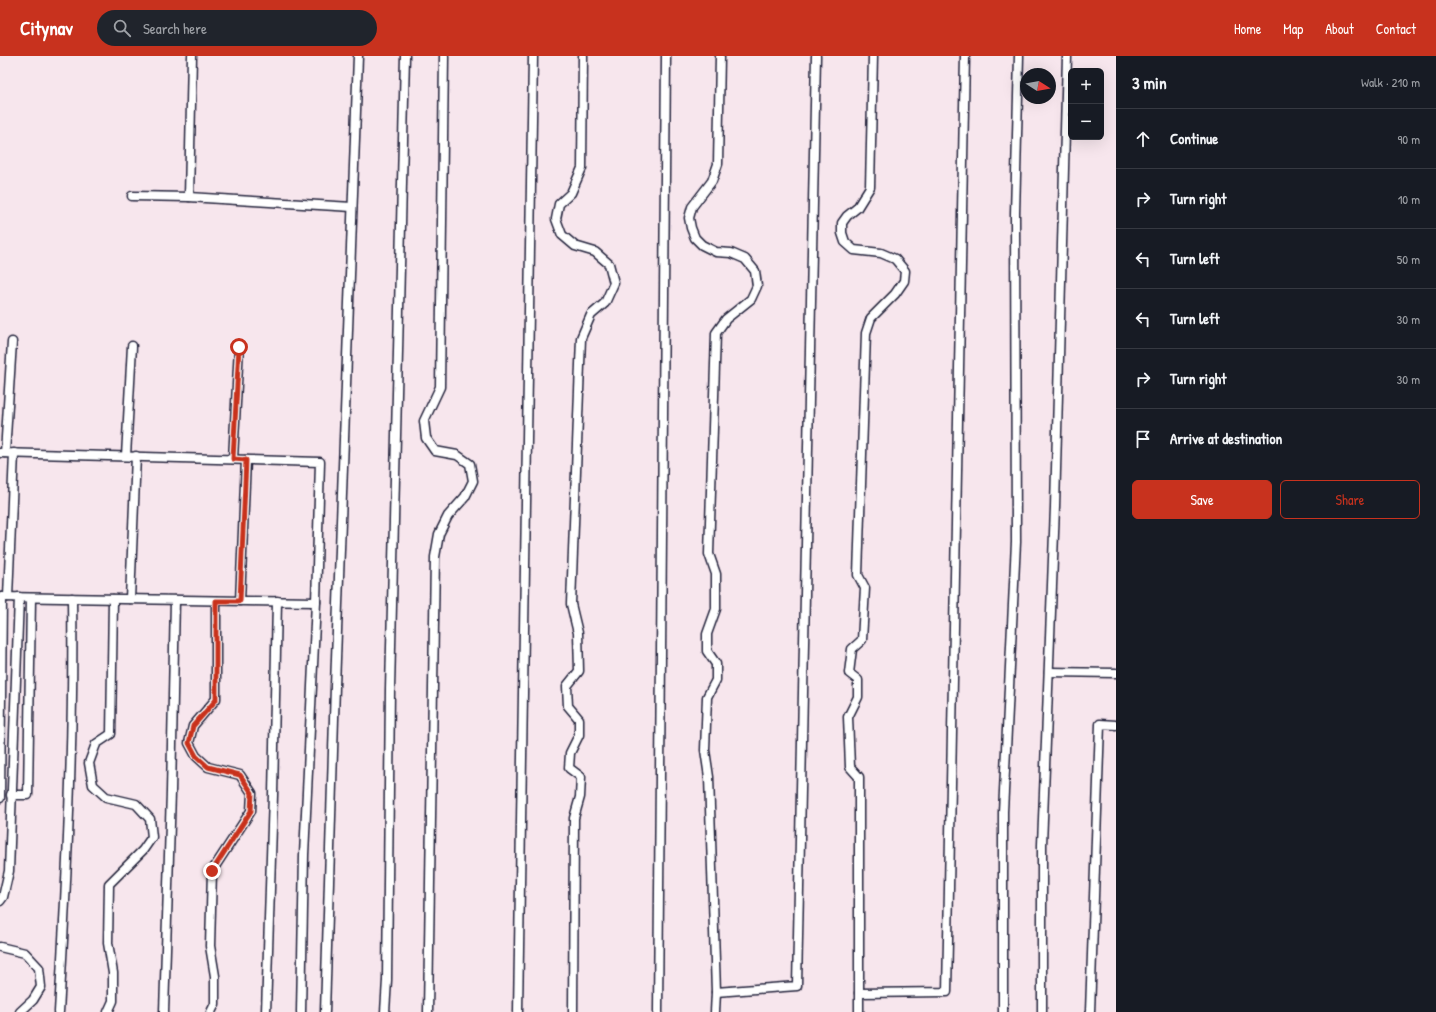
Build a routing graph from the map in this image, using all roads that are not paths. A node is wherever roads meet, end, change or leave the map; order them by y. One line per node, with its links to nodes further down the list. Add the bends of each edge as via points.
1 (192, 56): 15 (lane)
2 (358, 56): 16 (lane)
3 (405, 56): 54 (lane)
4 (444, 56): 55 (lane, via 440,387 424,421 426,438 435,451 457,455 470,464 473,481 465,497 448,516 439,534 435,557)
5 (533, 56): 56 (lane)
6 (583, 56): 57 (lane, via 582,168 571,192 559,204 556,219 566,239 575,246 595,252 609,264 614,284 605,303 591,315 580,338 571,604 578,633 579,671 567,686 568,706 579,719 579,735 570,753 570,768 581,777 580,797 574,818)
7 (666, 56): 58 (lane)
8 (720, 56): 44 (lane, via 718,164 712,181 692,207 690,228 702,245 716,252 731,253 745,259 755,271 757,286 751,299 726,319 716,333 709,554 716,574 716,609 707,634 707,651 716,664 716,680 707,697 705,750 709,777)
9 (816, 56): 44 (lane, via 797,986)
10 (873, 56): 45 (lane, via 870,187 857,208 842,223 842,233 845,242 854,250 881,253 895,259 905,271 904,281 871,318 866,333 858,575 865,588 862,640 852,649 850,673 858,680 858,697 848,717 850,767 859,777)
11 (965, 56): 45 (lane, via 947,992)
12 (1019, 56): 61 (lane, via 1015,214 1016,542 1003,812)
13 (1067, 56): 37 (lane)
14 (132, 196): 15 (lane)
15 (189, 197): 16 (lane)
16 (352, 207): 53 (lane)
17 (12, 342): 20 (lane)
18 (132, 346): 22 (lane)
19 (239, 347): 24 (lane)
20 (3, 453): 21 (lane)
21 (14, 453): 22 (lane); 26 (lane)
22 (126, 456): 23 (lane)
23 (136, 456): 24 (lane); 31 (lane)
24 (233, 459): 25 (lane)
25 (246, 460): 34 (lane); 36 (lane, via 320,462)
26 (4, 597): 27 (lane); 41 (lane)
27 (19, 597): 28 (lane); 40 (lane)
28 (31, 598): 29 (lane); 40 (lane, via 28,795)
29 (72, 598): 30 (lane); 47 (lane, via 73,679 67,881)
30 (113, 599): 31 (lane); 48 (lane, via 111,734 96,744 89,763 93,785 106,797 136,804 150,819 152,837 144,850 109,884 108,943 113,973 113,1001)
31 (130, 599): 32 (lane)
32 (175, 600): 33 (lane); 49 (lane)
33 (216, 601): 34 (lane); 50 (lane, via 216,700 193,726 189,743 196,756 208,767 240,775 252,793 251,811 212,871 210,946 215,1004)
34 (240, 601): 35 (lane)
35 (277, 601): 36 (lane); 51 (lane)
36 (316, 602): 52 (lane, via 304,855)
37 (1049, 672): 38 (lane); 62 (lane, via 1042,845)
38 (1116, 673)
39 (1116, 725): 63 (lane, via 1100,724)
40 (12, 795): 42 (lane, via 9,871)
41 (0, 798)
42 (0, 900)
43 (0, 947): 46 (lane, via 25,953 39,968 41,987 33,1000)
44 (716, 992): 59 (lane)
45 (859, 994): 60 (lane)
46 (20, 1012)
47 (59, 1012)
48 (108, 1012)
49 (164, 1012)
50 (211, 1012)
51 (266, 1012)
52 (301, 1012)
53 (325, 1012)
54 (385, 1012)
55 (428, 1012)
56 (518, 1012)
57 (573, 1012)
58 (658, 1012)
59 (716, 1012)
60 (859, 1012)
61 (1003, 1012)
62 (1042, 1012)
63 (1090, 1012)

